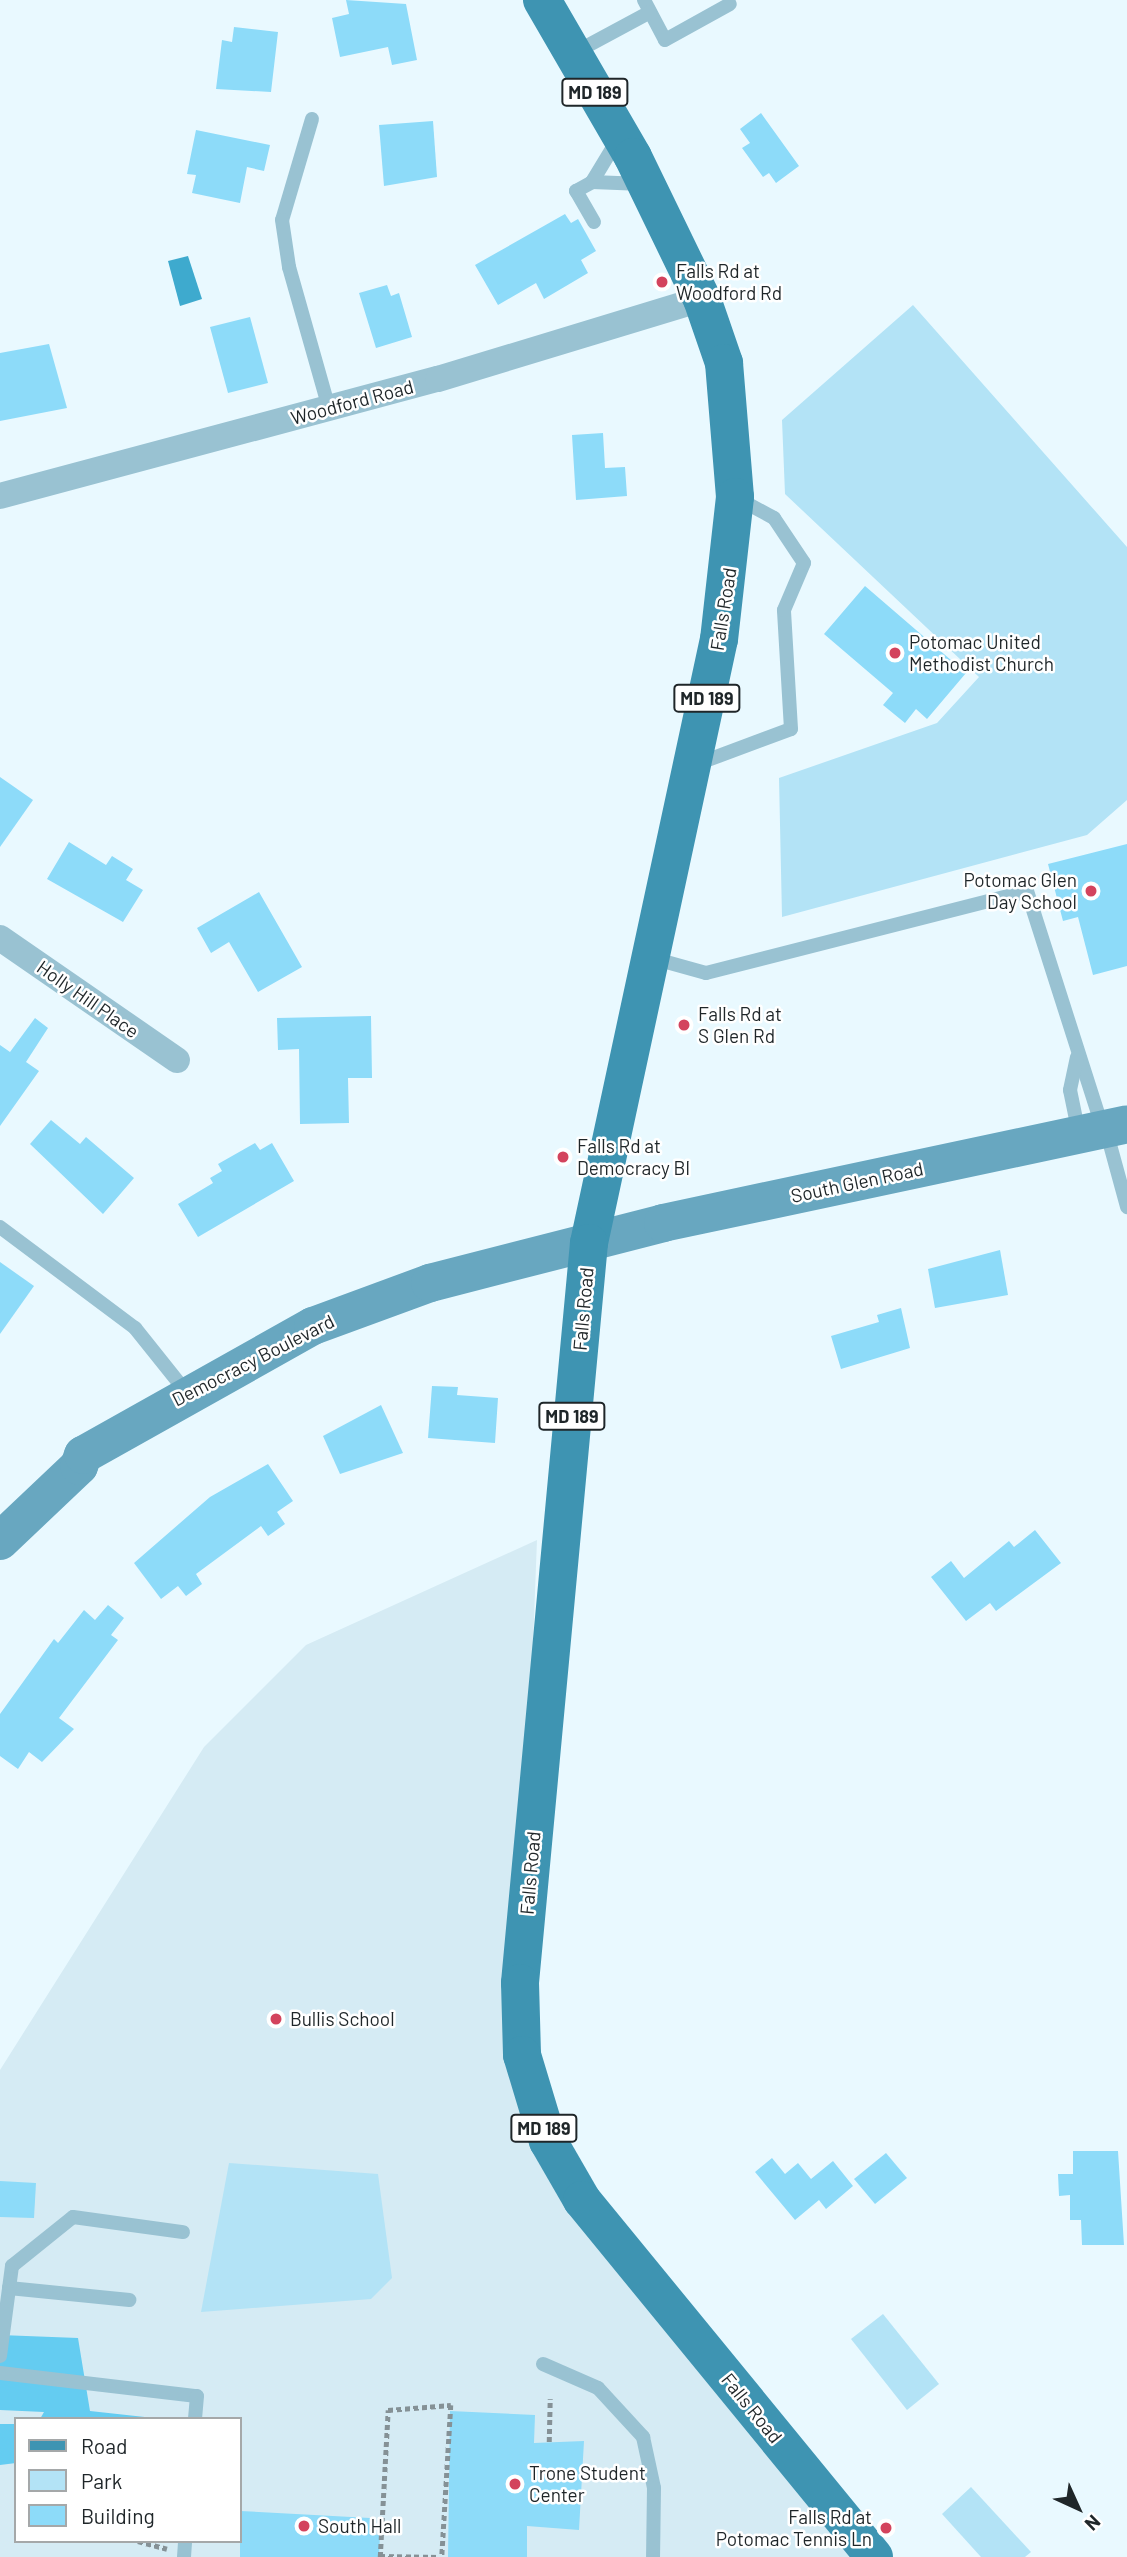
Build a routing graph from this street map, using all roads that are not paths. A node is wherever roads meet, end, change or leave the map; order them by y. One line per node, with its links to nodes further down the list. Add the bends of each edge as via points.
1 (542, 0): 4 (main road, Falls Road / MD 189)
2 (730, 4): 3 (lane, via 665,40)
3 (647, 6): 4 (lane)
4 (573, 54): 6 (main road, Falls Road / MD 189)
5 (312, 118): 11 (lane, via 282,220 289,267)
6 (620, 135): 7 (lane); 8 (main road, Falls Road / MD 189)
7 (592, 182): 8 (lane); 9 (lane, via 576,191)
8 (646, 184): 10 (main road, Falls Road / MD 189)
9 (594, 222)
10 (702, 299): 11 (street, Woodford Road); 13 (main road, Falls Road / MD 189, via 724,363)
11 (329, 408): 12 (street, Woodford Road)
12 (0, 496)
13 (735, 497): 14 (main road, Falls Road / MD 189, via 719,639); 14 (lane, via 774,518 804,562 785,610 792,729)
14 (692, 766): 16 (main road, Falls Road / MD 189)
15 (0, 938): 18 (street, Holly Hill Place)
16 (650, 958): 17 (lane, via 706,973 1027,891); 22 (main road, Falls Road / MD 189)
17 (1077, 1057): 19 (lane, via 1092,1085); 19 (lane, via 1070,1090)
18 (177, 1060)
19 (1104, 1129): 20 (lane); 22 (main road, South Glen Road)
20 (1127, 1207)
21 (0, 1227): 23 (lane, via 135,1328)
22 (589, 1243): 23 (main road, Democracy Boulevard, via 430,1283 326,1321); 33 (main road, Falls Road / MD 189, via 520,1983 522,2055 548,2141 582,2200)
23 (187, 1393): 24 (main road, Democracy Boulevard, via 83,1455 79,1466)
24 (0, 1541)
25 (183, 2232): 26 (lane, via 73,2217 12,2266)
26 (9, 2288): 27 (lane); 28 (lane)
27 (129, 2300)
28 (0, 2356)
29 (544, 2364): 32 (lane, via 598,2388 643,2437 654,2488)
30 (0, 2373): 31 (lane, via 197,2396)
31 (195, 2417)
32 (653, 2557)
33 (874, 2557)

